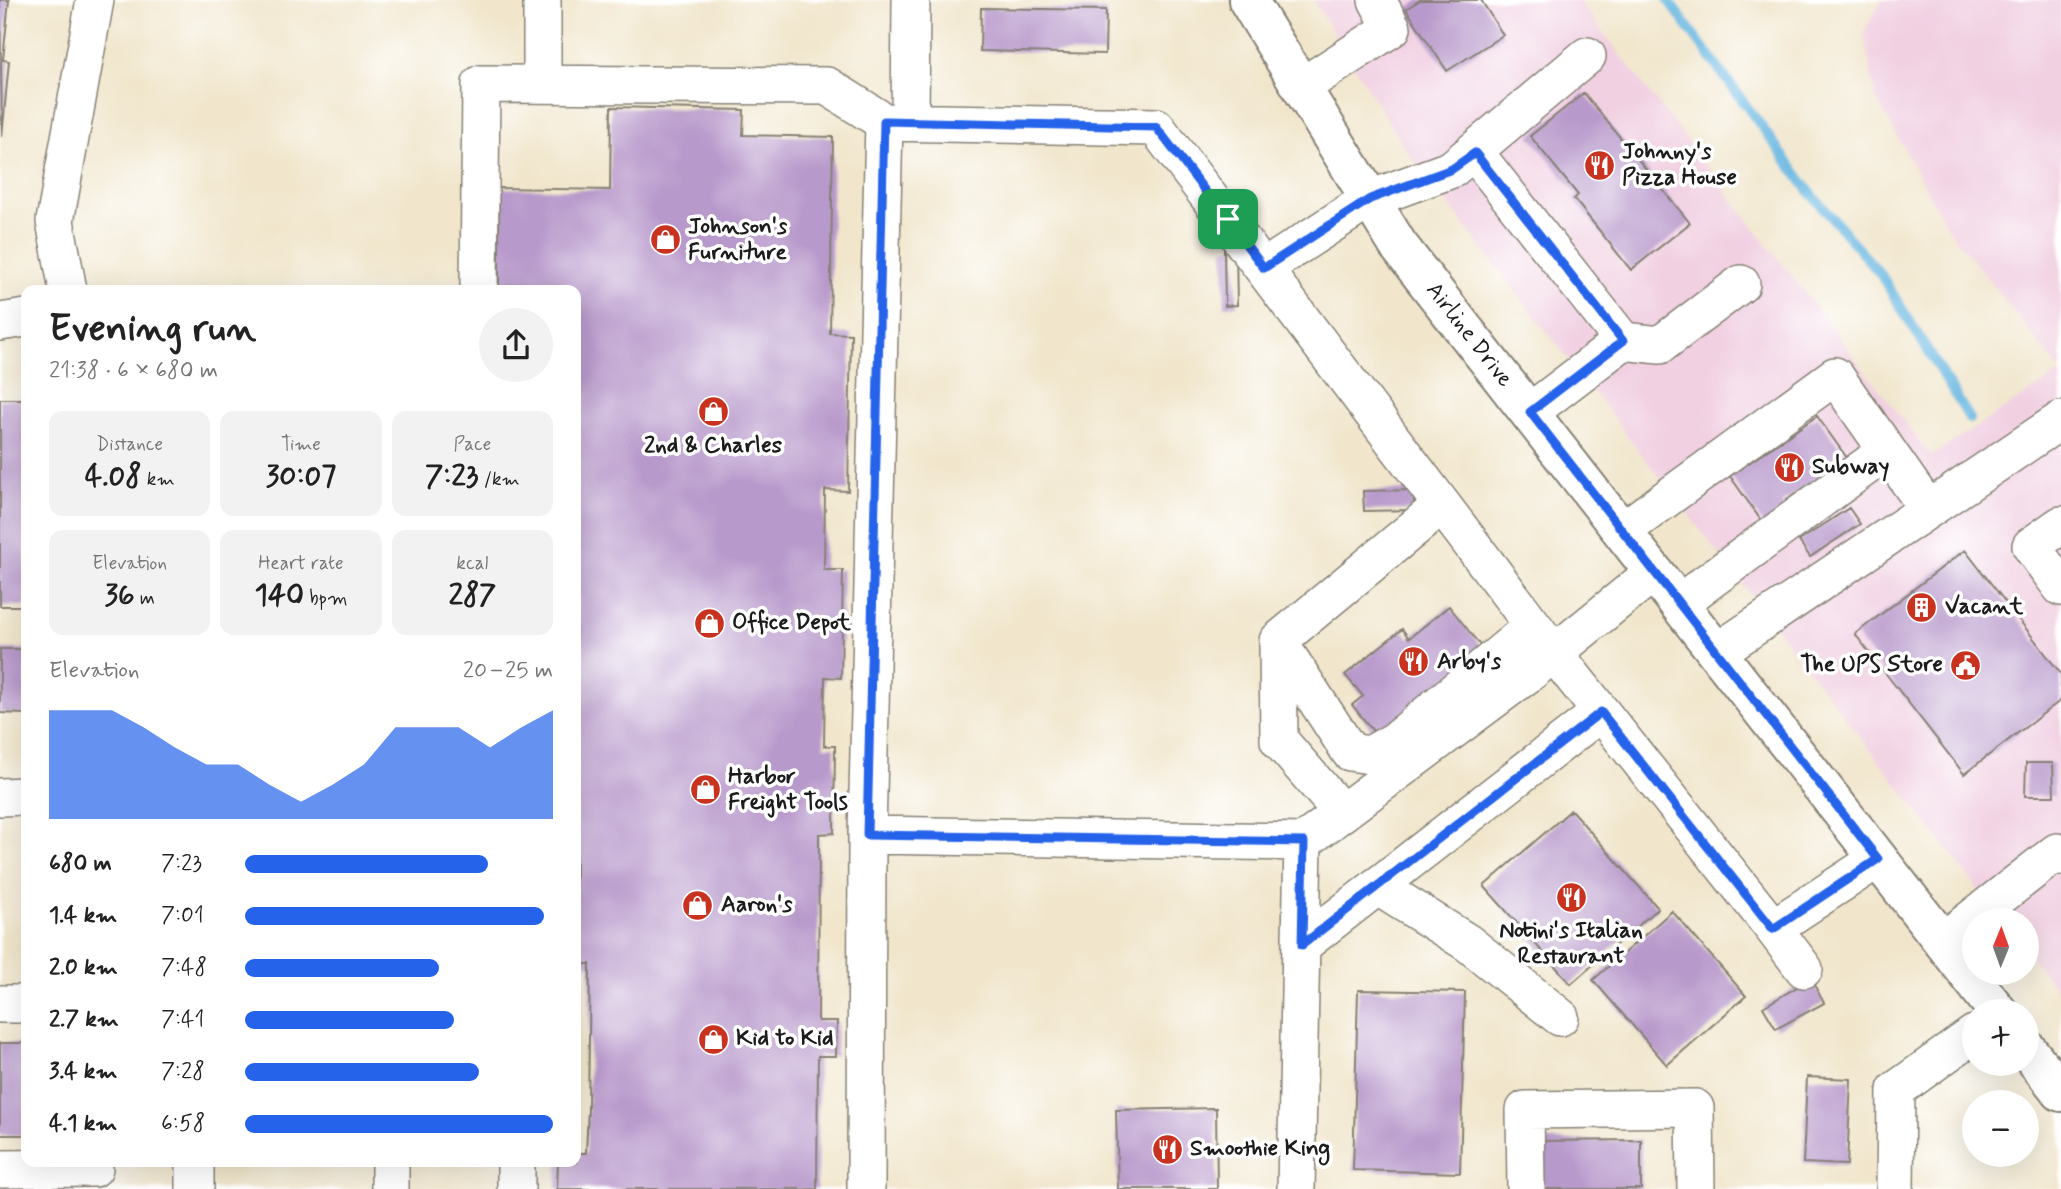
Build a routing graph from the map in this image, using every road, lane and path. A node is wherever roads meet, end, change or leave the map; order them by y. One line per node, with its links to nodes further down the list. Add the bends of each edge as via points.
1 (95, 0): 14 (street, via 55,221)
2 (542, 0): 7 (street)
3 (911, 0): 9 (street)
4 (1248, 0): 8 (main road, Airline Drive)
5 (1377, 0): 8 (street, via 1392,28)
6 (1587, 56): 10 (street)
7 (542, 84): 9 (street, via 827,86); 15 (street, via 481,84)
8 (1301, 87): 11 (main road, Airline Drive)
9 (897, 122): 12 (street, via 1156,127); 36 (street)
10 (1475, 153): 11 (street, via 1452,169); 18 (street)
11 (1370, 199): 12 (street); 19 (main road, Airline Drive, via 1398,245)
12 (1264, 268): 22 (street)
13 (1741, 284): 18 (street, via 1660,345)
14 (67, 285)
15 (479, 285)
16 (21, 319): 17 (street)
17 (0, 322)
18 (1623, 341): 19 (street)
19 (1530, 412): 25 (main road, Airline Drive)
20 (2054, 425): 23 (street)
21 (1887, 451): 23 (street); 25 (street, via 1835,376); 28 (street)
22 (1442, 505): 29 (street); 30 (street)
23 (1928, 509): 31 (street)
24 (2061, 525): 27 (street, via 2031,545)
25 (1622, 531): 26 (main road, Airline Drive)
26 (1654, 572): 28 (main road, Airline Drive); 29 (street)
27 (2061, 587)
28 (1679, 603): 31 (main road, Airline Drive)
29 (1543, 639): 30 (street, via 1370,755 1350,752); 32 (street); 35 (street)
30 (1278, 641): 35 (street, via 1279,740)
31 (1717, 652): 39 (main road, Airline Drive)
32 (1601, 712): 40 (street); 41 (street)
33 (21, 796): 34 (street)
34 (0, 797)
35 (1342, 813): 37 (street)
36 (867, 835): 37 (street); 61 (street)
37 (1304, 842): 43 (street)
38 (2061, 857): 42 (street, via 2057,852)
39 (1878, 859): 41 (street); 42 (main road, Airline Drive)
40 (1377, 886): 43 (street); 48 (street, via 1468,943)
41 (1773, 929): 44 (street)
42 (1943, 941): 45 (main road, Airline Drive)
43 (1302, 945): 62 (street)
44 (1804, 969)
45 (1988, 999)
46 (0, 1004): 47 (street)
47 (21, 1004)
48 (1560, 1017)
49 (1962, 1043): 65 (street, via 1896,1090)
50 (2039, 1064): 51 (main road)
51 (2056, 1086): 52 (main road)
52 (2061, 1123)
53 (195, 1167): 58 (street)
54 (390, 1167): 59 (street)
55 (516, 1167): 60 (street)
56 (0, 1168): 57 (street)
57 (94, 1173)
58 (195, 1189)
59 (390, 1189)
60 (516, 1189)
61 (866, 1189)
62 (1296, 1189)
63 (1525, 1189): 64 (street, via 1525,1110 1695,1108)
64 (1696, 1189)
65 (1895, 1189)

